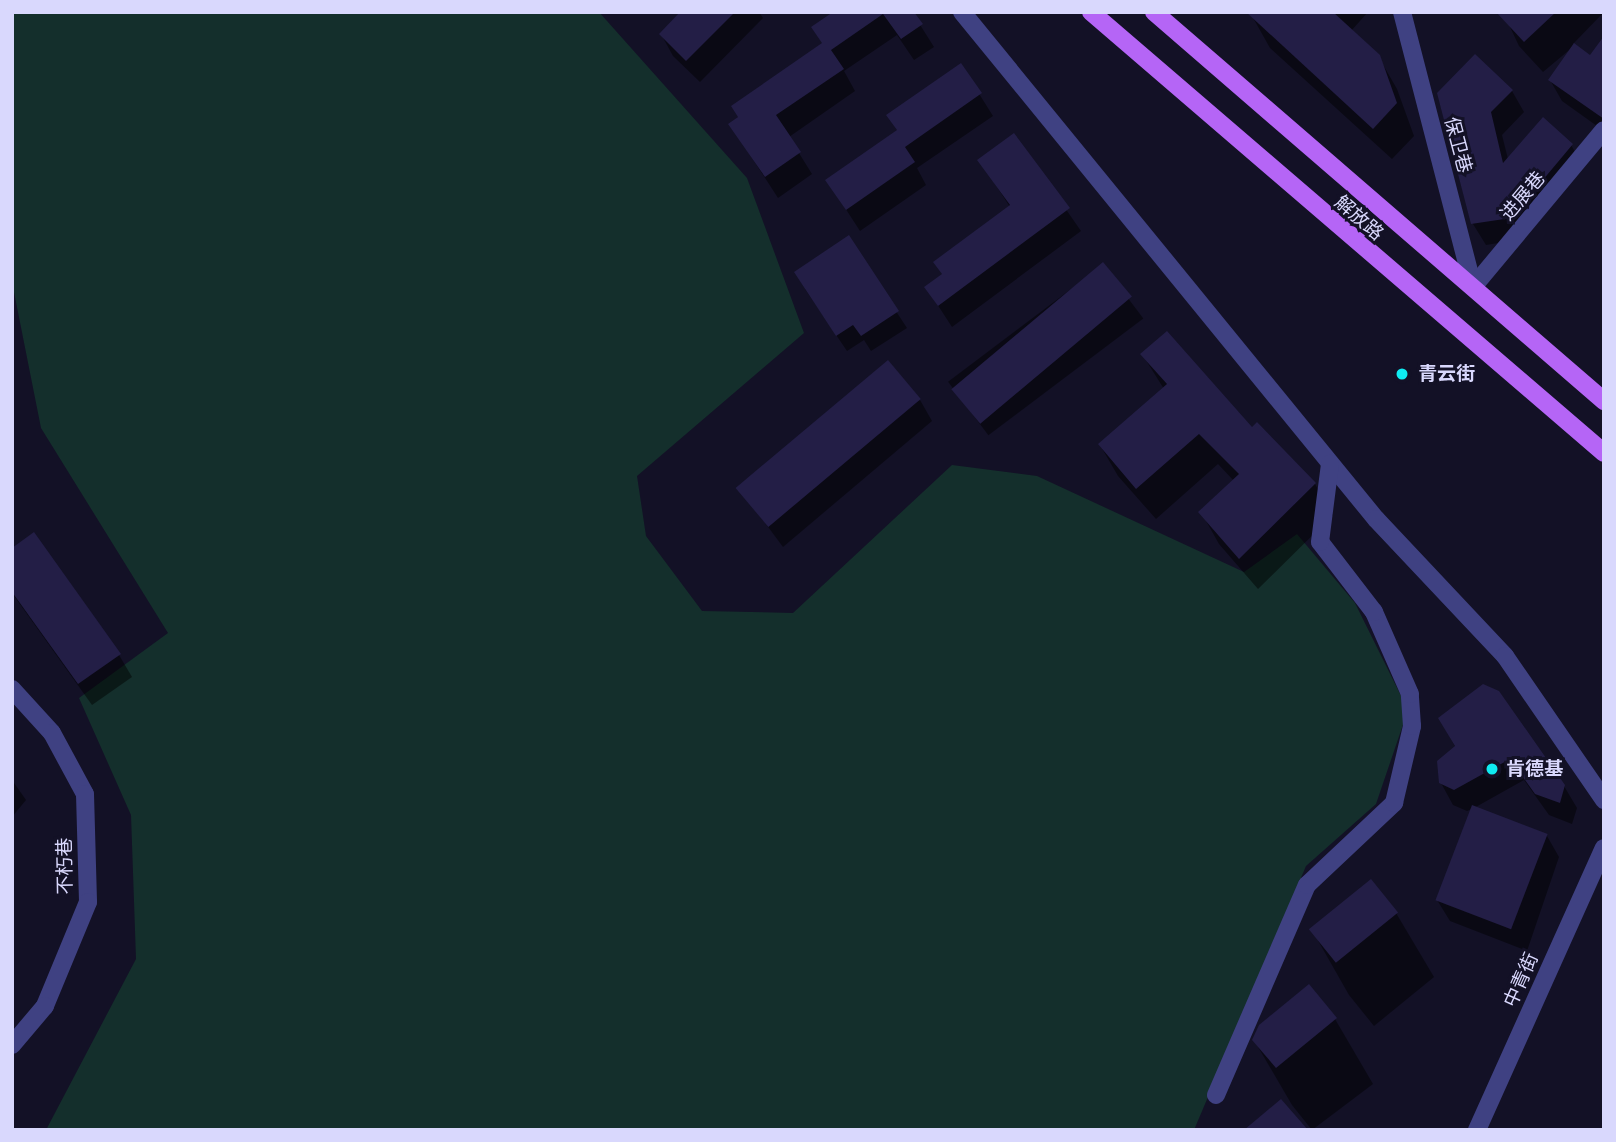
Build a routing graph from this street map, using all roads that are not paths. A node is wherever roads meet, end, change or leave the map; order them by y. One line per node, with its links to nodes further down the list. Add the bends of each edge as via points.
1 (962, 12): 9 (street)
2 (1091, 12): 8 (main road, 解放路)
3 (1154, 12): 6 (main road, 解放路)
4 (1402, 12): 6 (street, 保卫巷)
5 (1604, 130): 6 (street, 进展巷)
6 (1473, 288): 7 (main road, 解放路)
7 (1604, 401)
8 (1604, 453)
9 (1330, 464): 11 (street, via 1505,656); 14 (street, via 1320,542 1374,612 1410,694 1412,726 1394,803 1307,885)
10 (12, 689): 13 (street, 不朽巷, via 52,733 85,794 88,902 45,1006)
11 (1604, 800)
12 (1604, 848): 15 (street, 中青街)
13 (12, 1045)
14 (1216, 1095)
15 (1477, 1130)

